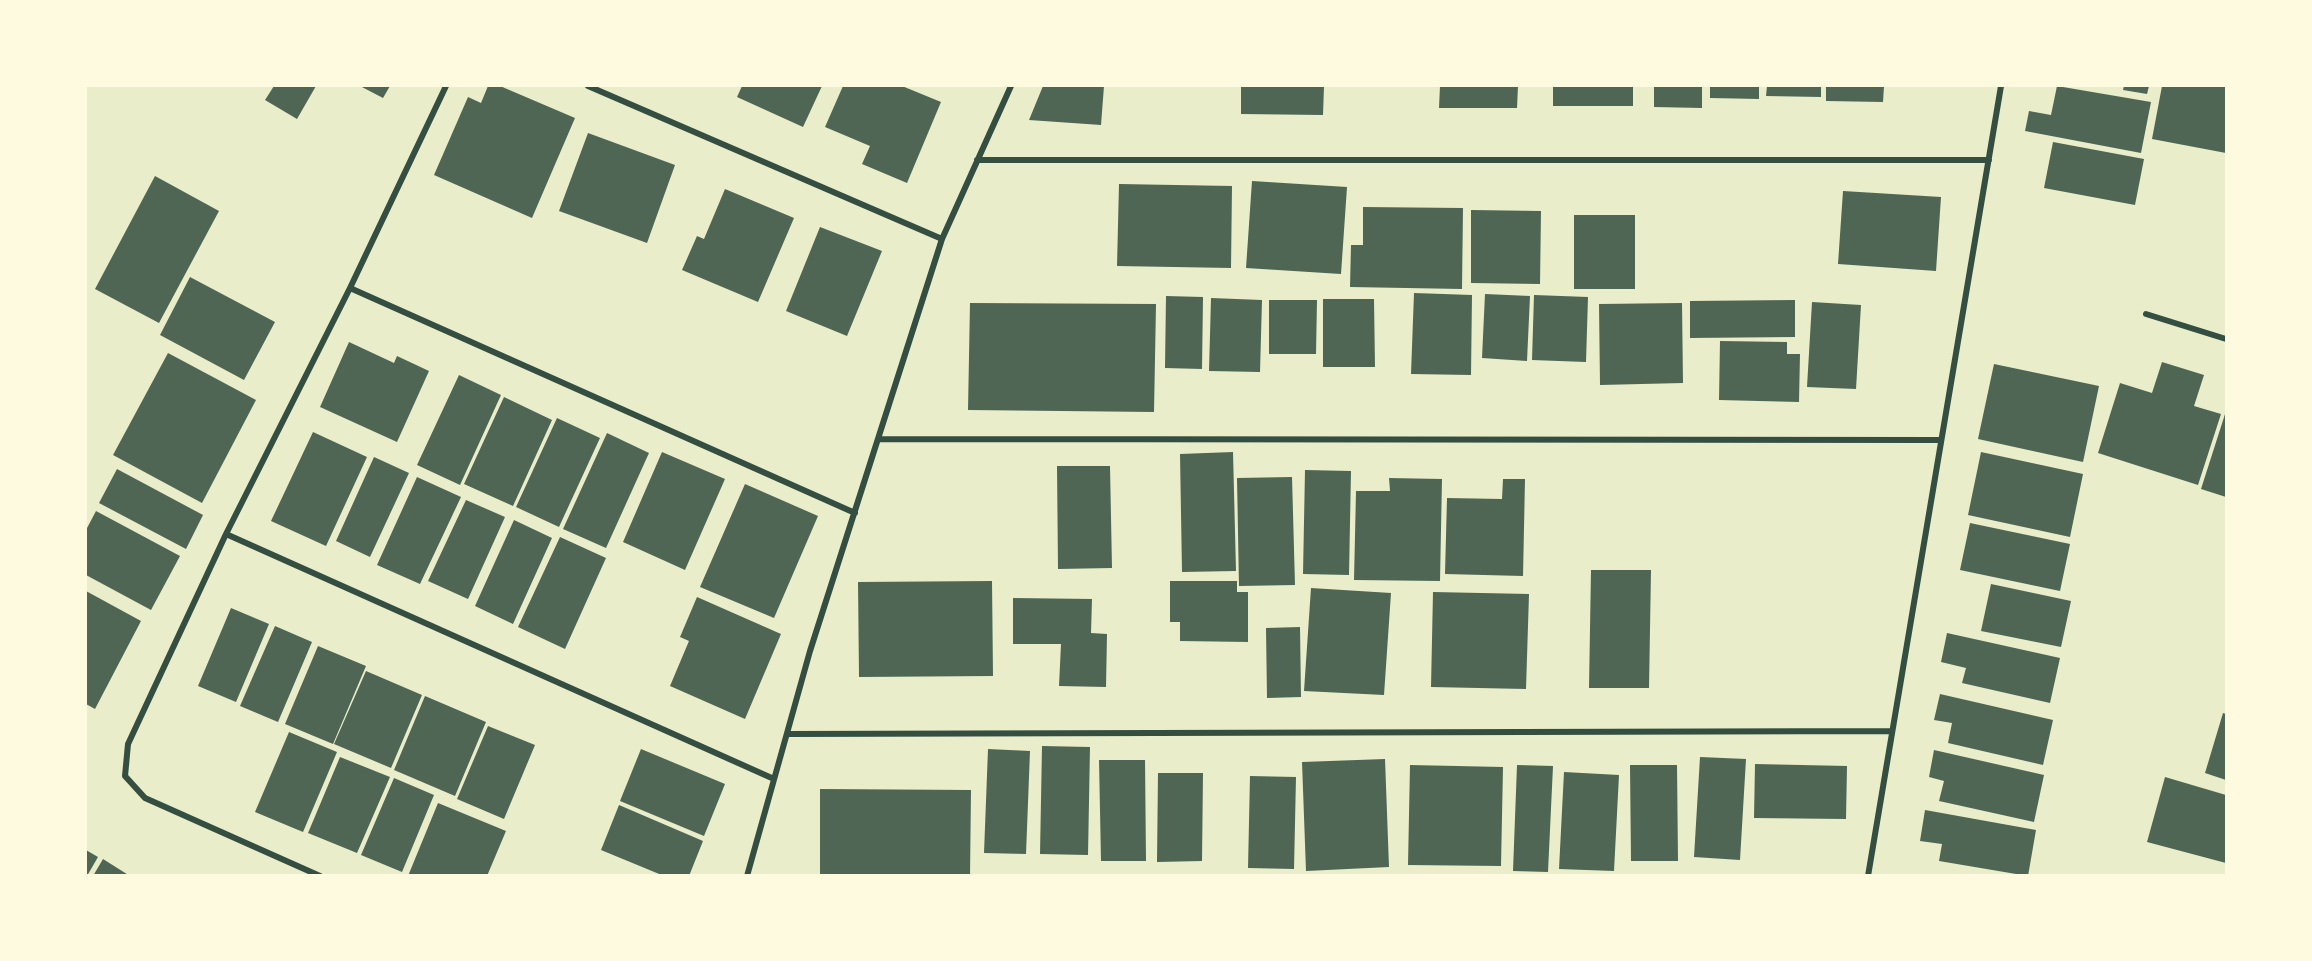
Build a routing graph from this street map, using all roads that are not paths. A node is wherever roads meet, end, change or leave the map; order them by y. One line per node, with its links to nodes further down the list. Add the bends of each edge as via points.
1 (446, 86): 8 (street)
2 (588, 86): 7 (street)
3 (1011, 86): 5 (street)
4 (2001, 86): 6 (street)
5 (977, 160): 6 (street); 7 (street)
6 (1989, 160): 12 (street)
7 (942, 239): 11 (street)
8 (350, 288): 13 (street); 14 (street)
9 (2146, 314): 10 (street)
10 (2226, 339)
11 (878, 439): 12 (street); 13 (street)
12 (1941, 440): 15 (street)
13 (855, 513): 16 (street)
14 (226, 534): 17 (street); 18 (street, via 128,744 125,776 145,798)
15 (1892, 731): 16 (street); 20 (street)
16 (787, 734): 17 (street)
17 (774, 779): 19 (street)
18 (316, 875)
19 (747, 876)
20 (1868, 876)

